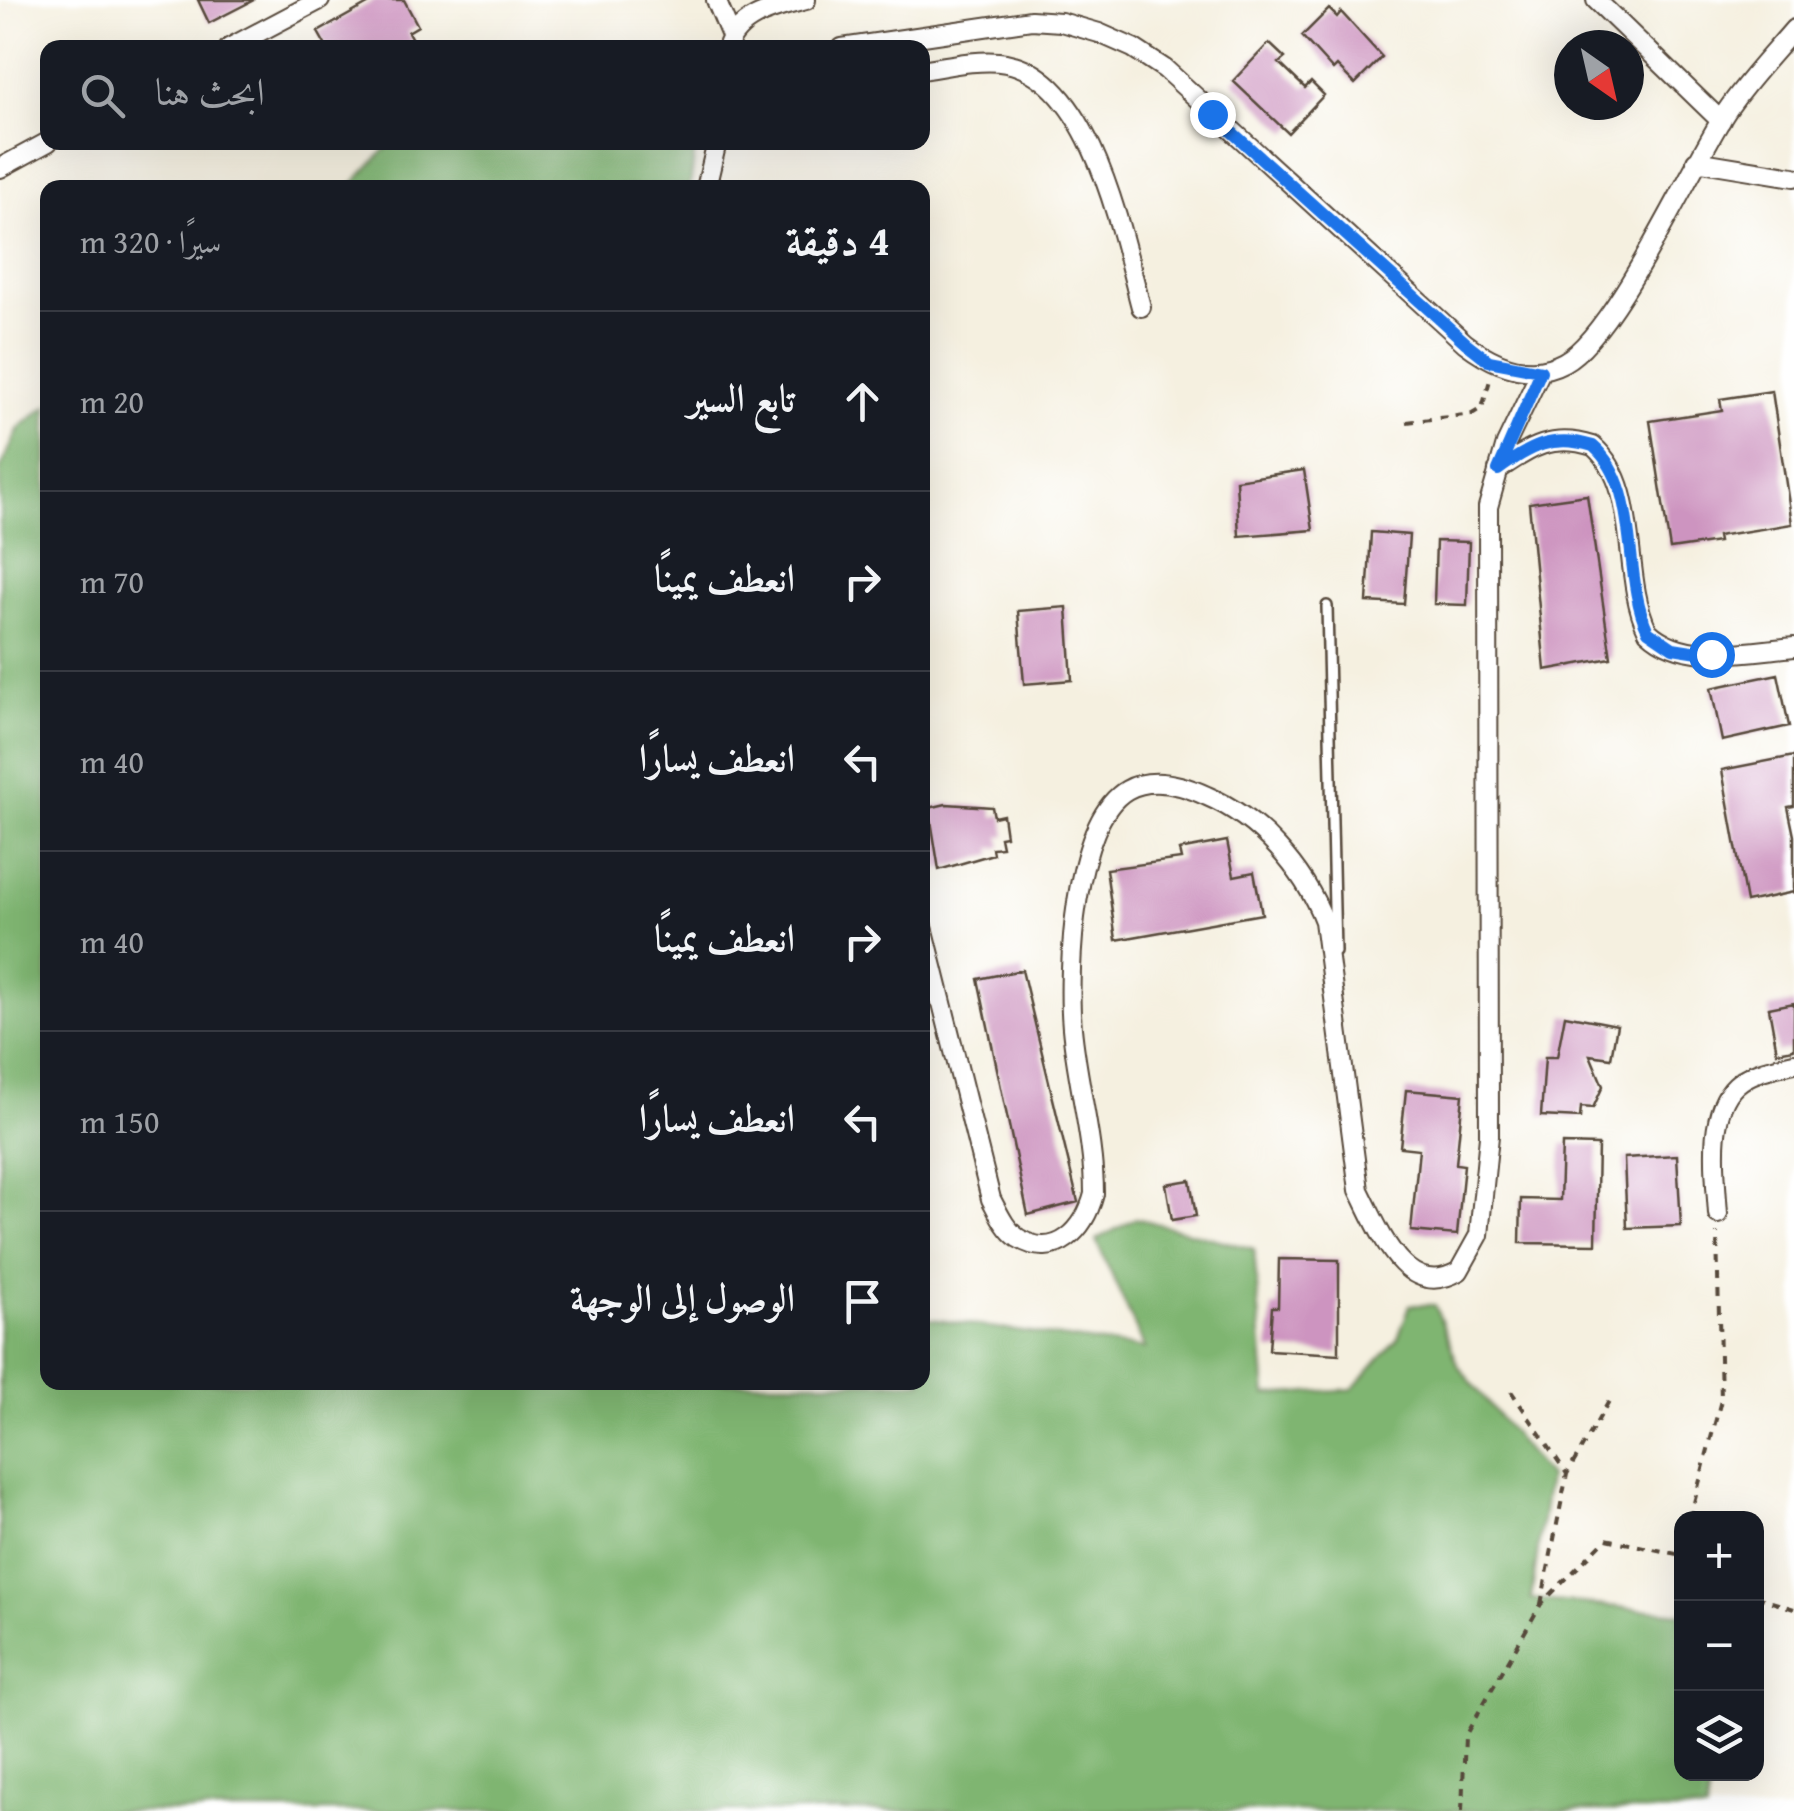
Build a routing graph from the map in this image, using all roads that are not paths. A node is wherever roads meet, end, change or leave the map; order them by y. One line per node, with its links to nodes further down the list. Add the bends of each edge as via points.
1 (320, 0): 6 (street)
2 (716, 0): 7 (street)
3 (806, 0): 8 (street, via 756,17)
4 (1596, 0): 11 (street)
5 (1794, 29): 11 (street)
6 (243, 40)
7 (728, 40)
8 (731, 40)
9 (896, 40): 19 (street, via 1031,20 1061,22 1134,48 1262,154 1489,361)
10 (930, 69): 18 (street, via 1006,62 1038,76 1072,114 1108,182)
11 (1721, 120): 14 (street)
12 (40, 146): 15 (street)
13 (715, 150): 17 (street)
14 (1696, 161): 16 (street); 19 (street, via 1610,317 1566,362)
15 (0, 168)
16 (1794, 177)
17 (708, 180)
18 (1141, 307)
19 (1541, 371): 20 (street)
20 (1498, 470): 22 (street, via 1553,439 1593,446 1615,471 1630,572 1648,631 1673,648 1711,654); 24 (street, via 1488,507 1489,1136 1479,1235 1464,1266 1447,1277 1430,1280 1408,1270 1360,1190)
21 (1327, 606): 24 (lane)
22 (1794, 647)
23 (930, 954): 26 (street)
24 (1335, 985): 26 (street, via 1316,900 1243,816 1175,785 1140,785 1119,796 1091,848 1072,946 1072,1026 1094,1194 1084,1226 1048,1244 1020,1239 991,1198)
25 (930, 993): 26 (lane)
26 (946, 1016)
27 (1794, 1063): 28 (street, via 1748,1077 1729,1094 1716,1139)
28 (1718, 1214)

